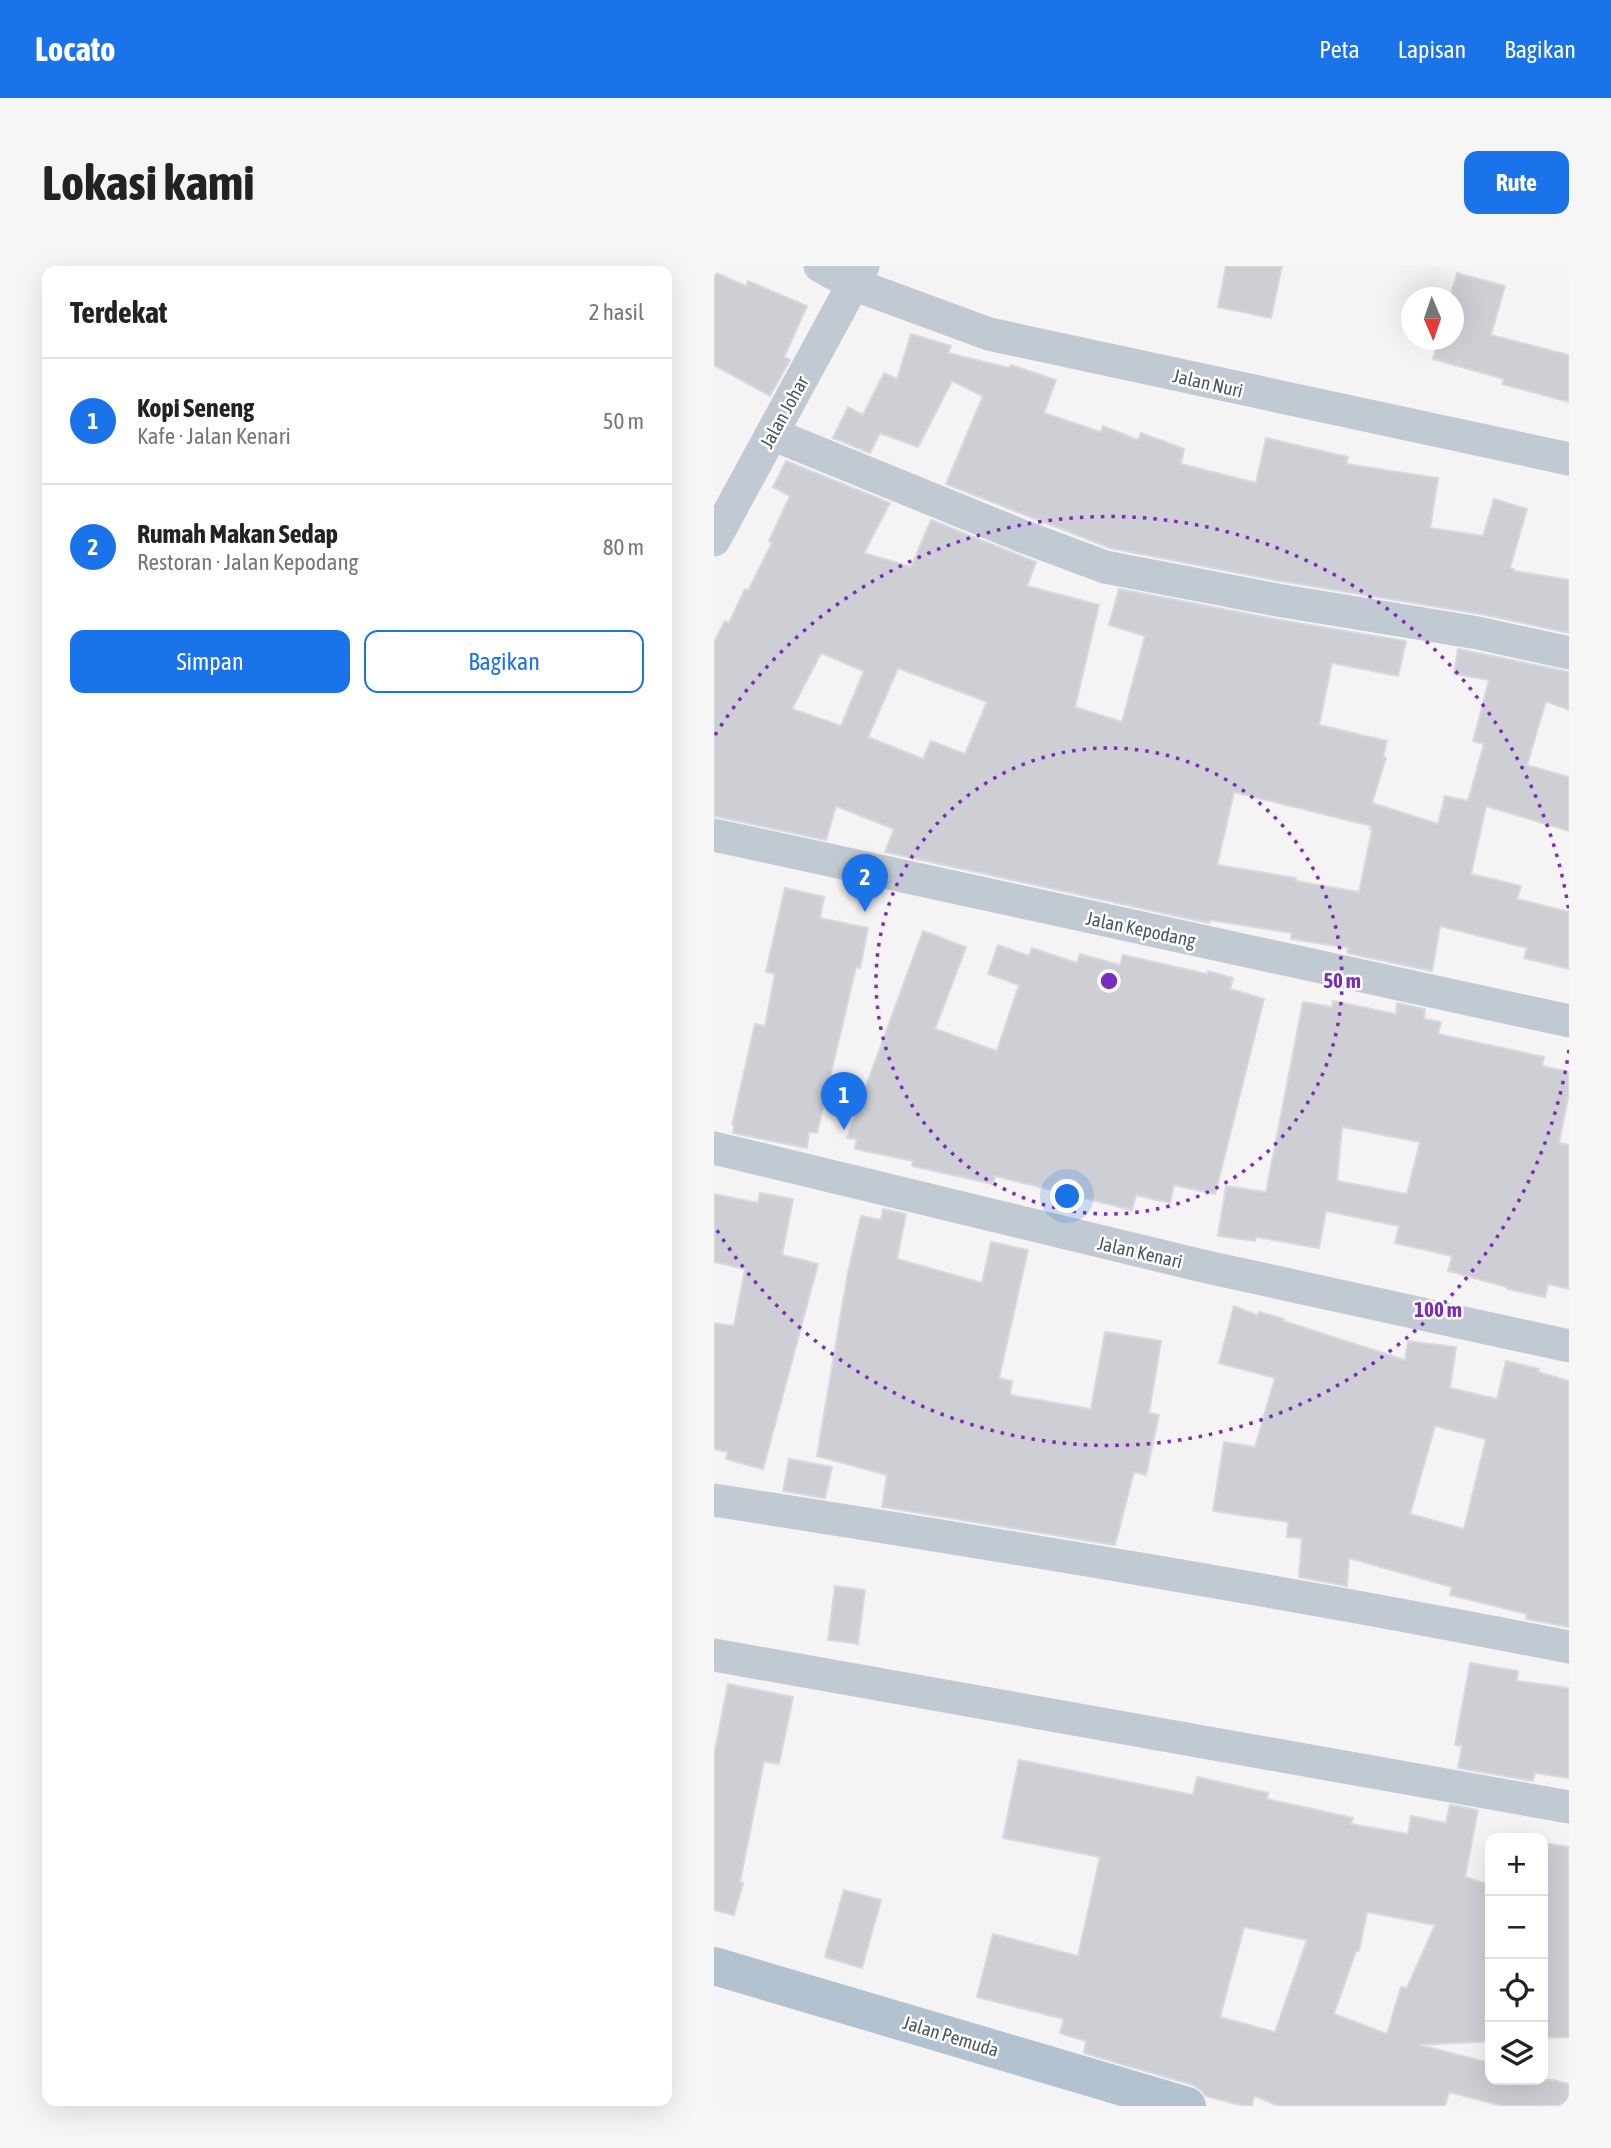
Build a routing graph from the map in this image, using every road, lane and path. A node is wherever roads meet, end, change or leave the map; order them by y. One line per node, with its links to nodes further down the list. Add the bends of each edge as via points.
1 (820, 266): 2 (street, Jalan Nuri)
2 (858, 275): 3 (street, Jalan Johar); 4 (street, Jalan Nuri, via 989,334)
3 (772, 434): 5 (street, Jalan Johar); 6 (street, via 1105,567)
4 (1569, 459)
5 (714, 540)
6 (1569, 653)
7 (714, 835): 8 (street, Jalan Kepodang)
8 (1569, 1021)
9 (714, 1148): 10 (street, Jalan Kenari, via 1207,1267)
10 (1569, 1346)
11 (714, 1500): 12 (street, via 1051,1553)
12 (1569, 1647)
13 (714, 1655): 14 (street)
14 (1569, 1807)
15 (714, 1966): 16 (main road, Jalan Pemuda)
16 (1188, 2106)

